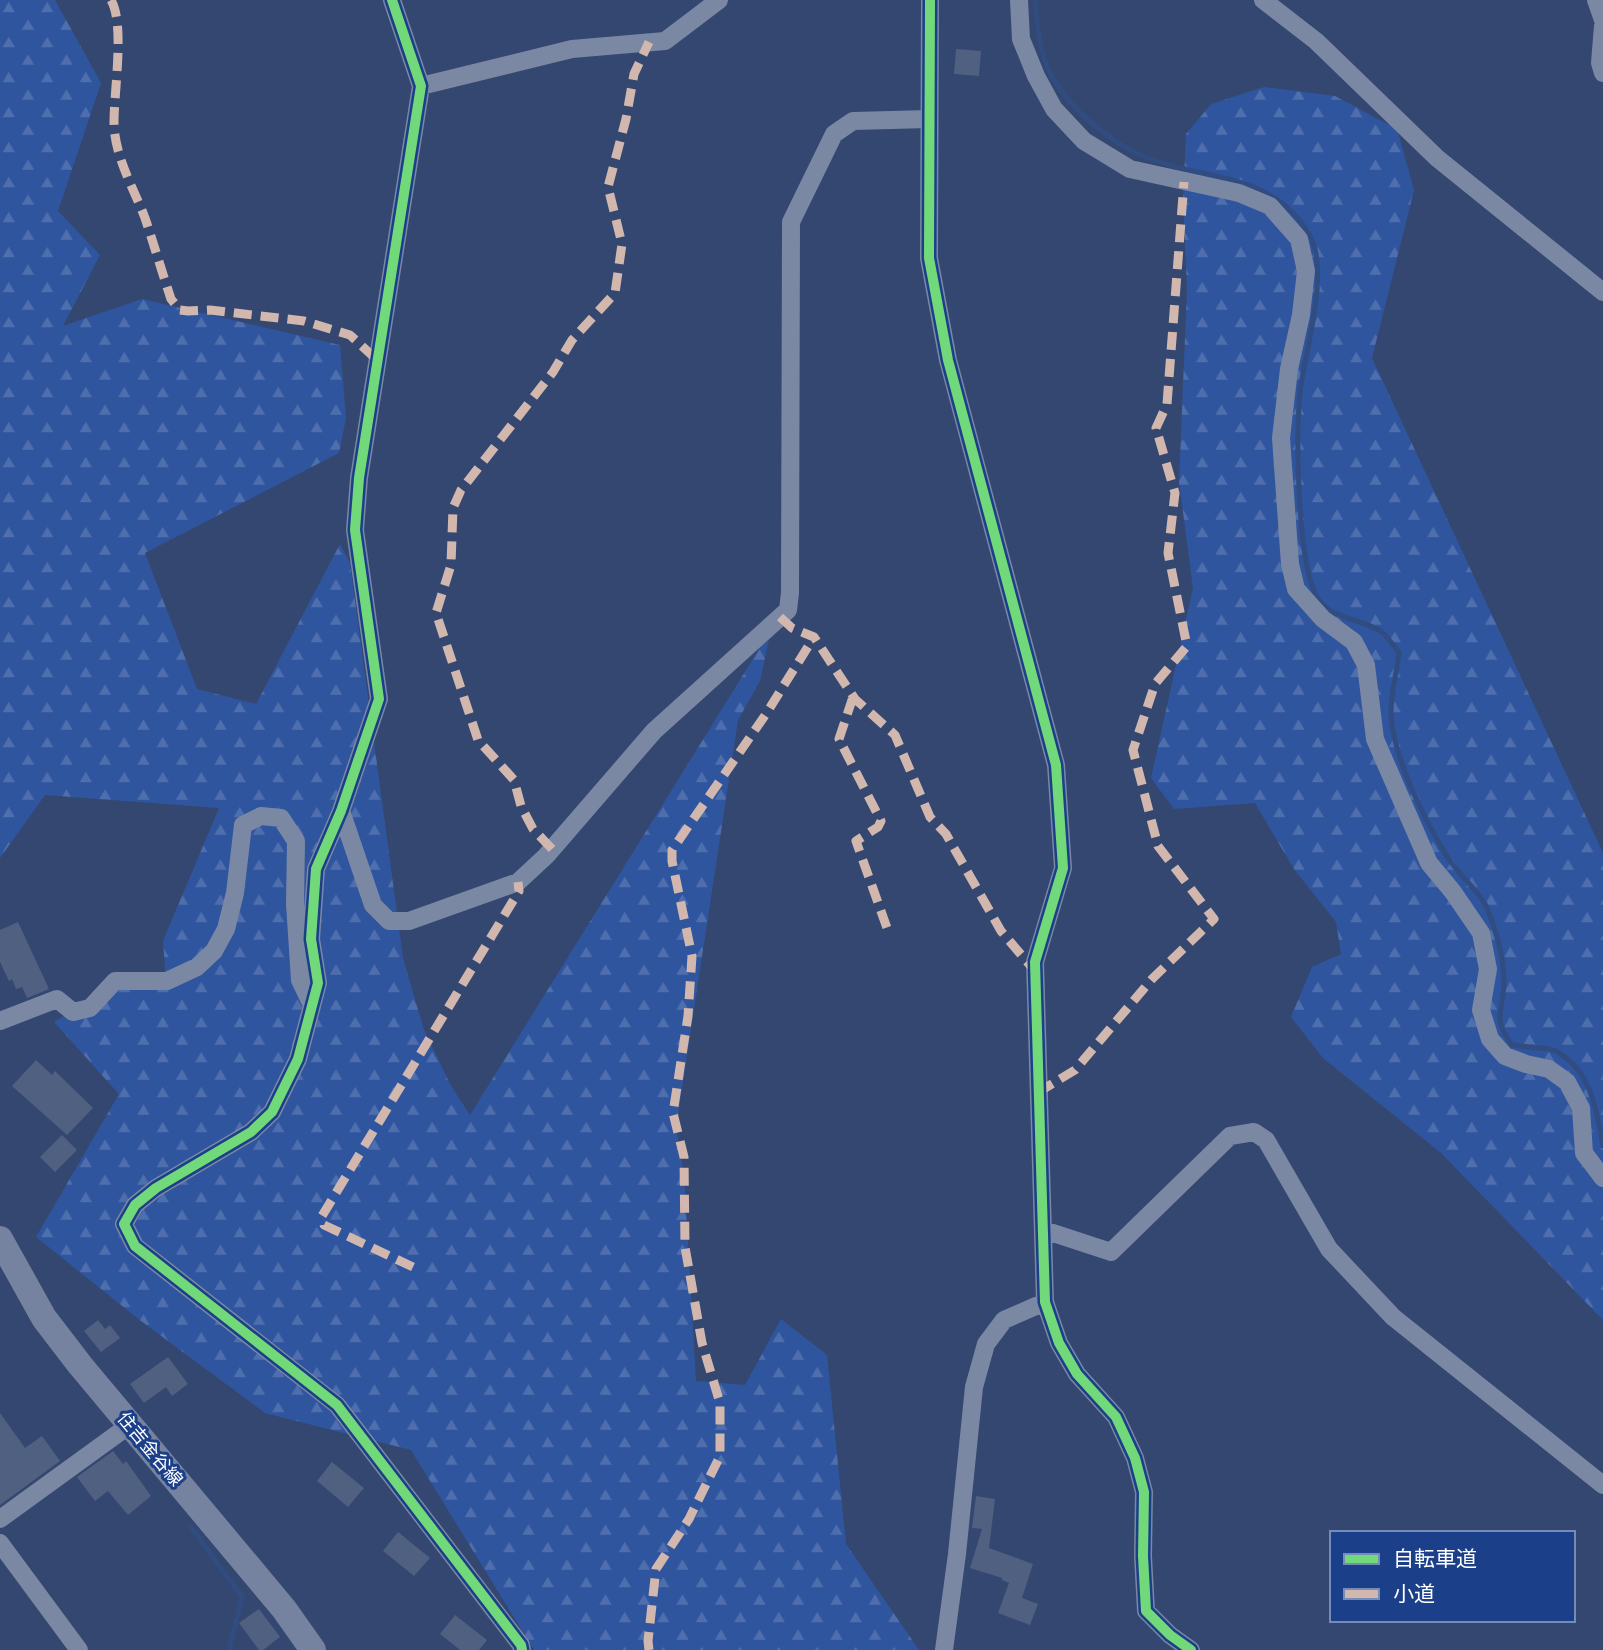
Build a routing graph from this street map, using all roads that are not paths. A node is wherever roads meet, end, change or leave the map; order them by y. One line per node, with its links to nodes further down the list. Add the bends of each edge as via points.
1 (392, 0): 10 (street)
2 (719, 0): 10 (street, via 664,41 572,49)
3 (930, 0): 11 (street)
4 (1019, 0): 16 (street, via 1021,39 1035,76 1054,109 1084,141 1130,169 1239,193 1270,206 1299,239 1306,271 1281,438 1290,564 1297,589 1323,619 1354,642 1366,665 1375,739 1429,863 1481,933 1488,969 1481,1010 1490,1039 1505,1056 1549,1069 1567,1082 1581,1108 1584,1153)
5 (1263, 0): 12 (street, via 1316,41 1437,158)
6 (1596, 0): 7 (street)
7 (1603, 20)
8 (1603, 26): 9 (street)
9 (1603, 73)
10 (421, 86): 13 (street, via 359,478 355,530 379,699)
11 (929, 119): 13 (street, via 853,121 834,134 791,222 788,610 654,731 546,856 517,882 409,921 389,920 373,905); 17 (street, via 929,258 948,360 1056,765 1063,868 1035,962)
12 (1603, 292)
13 (341, 811): 14 (street, via 316,869 311,939 318,983)
14 (312, 1005): 15 (street, via 300,980 296,841 281,818 261,816 243,825 226,929 214,951 197,967 166,981 115,981 90,1008 72,1013 57,999); 26 (street, via 298,1059 272,1112 251,1132 156,1188 135,1205 124,1224 135,1246 337,1405)
15 (0, 1021)
16 (1603, 1178)
17 (1044, 1230): 19 (street); 21 (street, via 1111,1252 1230,1136 1254,1132 1266,1140 1329,1249 1393,1317)
18 (0, 1239): 20 (main road, 住吉金谷線, via 44,1318)
19 (1045, 1303): 27 (street, via 1004,1320 986,1344 974,1387); 28 (street, via 1065,1354 1116,1417 1135,1458 1144,1492 1146,1611)
20 (131, 1424): 22 (street); 25 (main road, 住吉金谷線)
21 (1603, 1485)
22 (0, 1519)
23 (0, 1543): 24 (street)
24 (79, 1650)
25 (313, 1650)
26 (522, 1650)
27 (944, 1650)
28 (1191, 1650)

